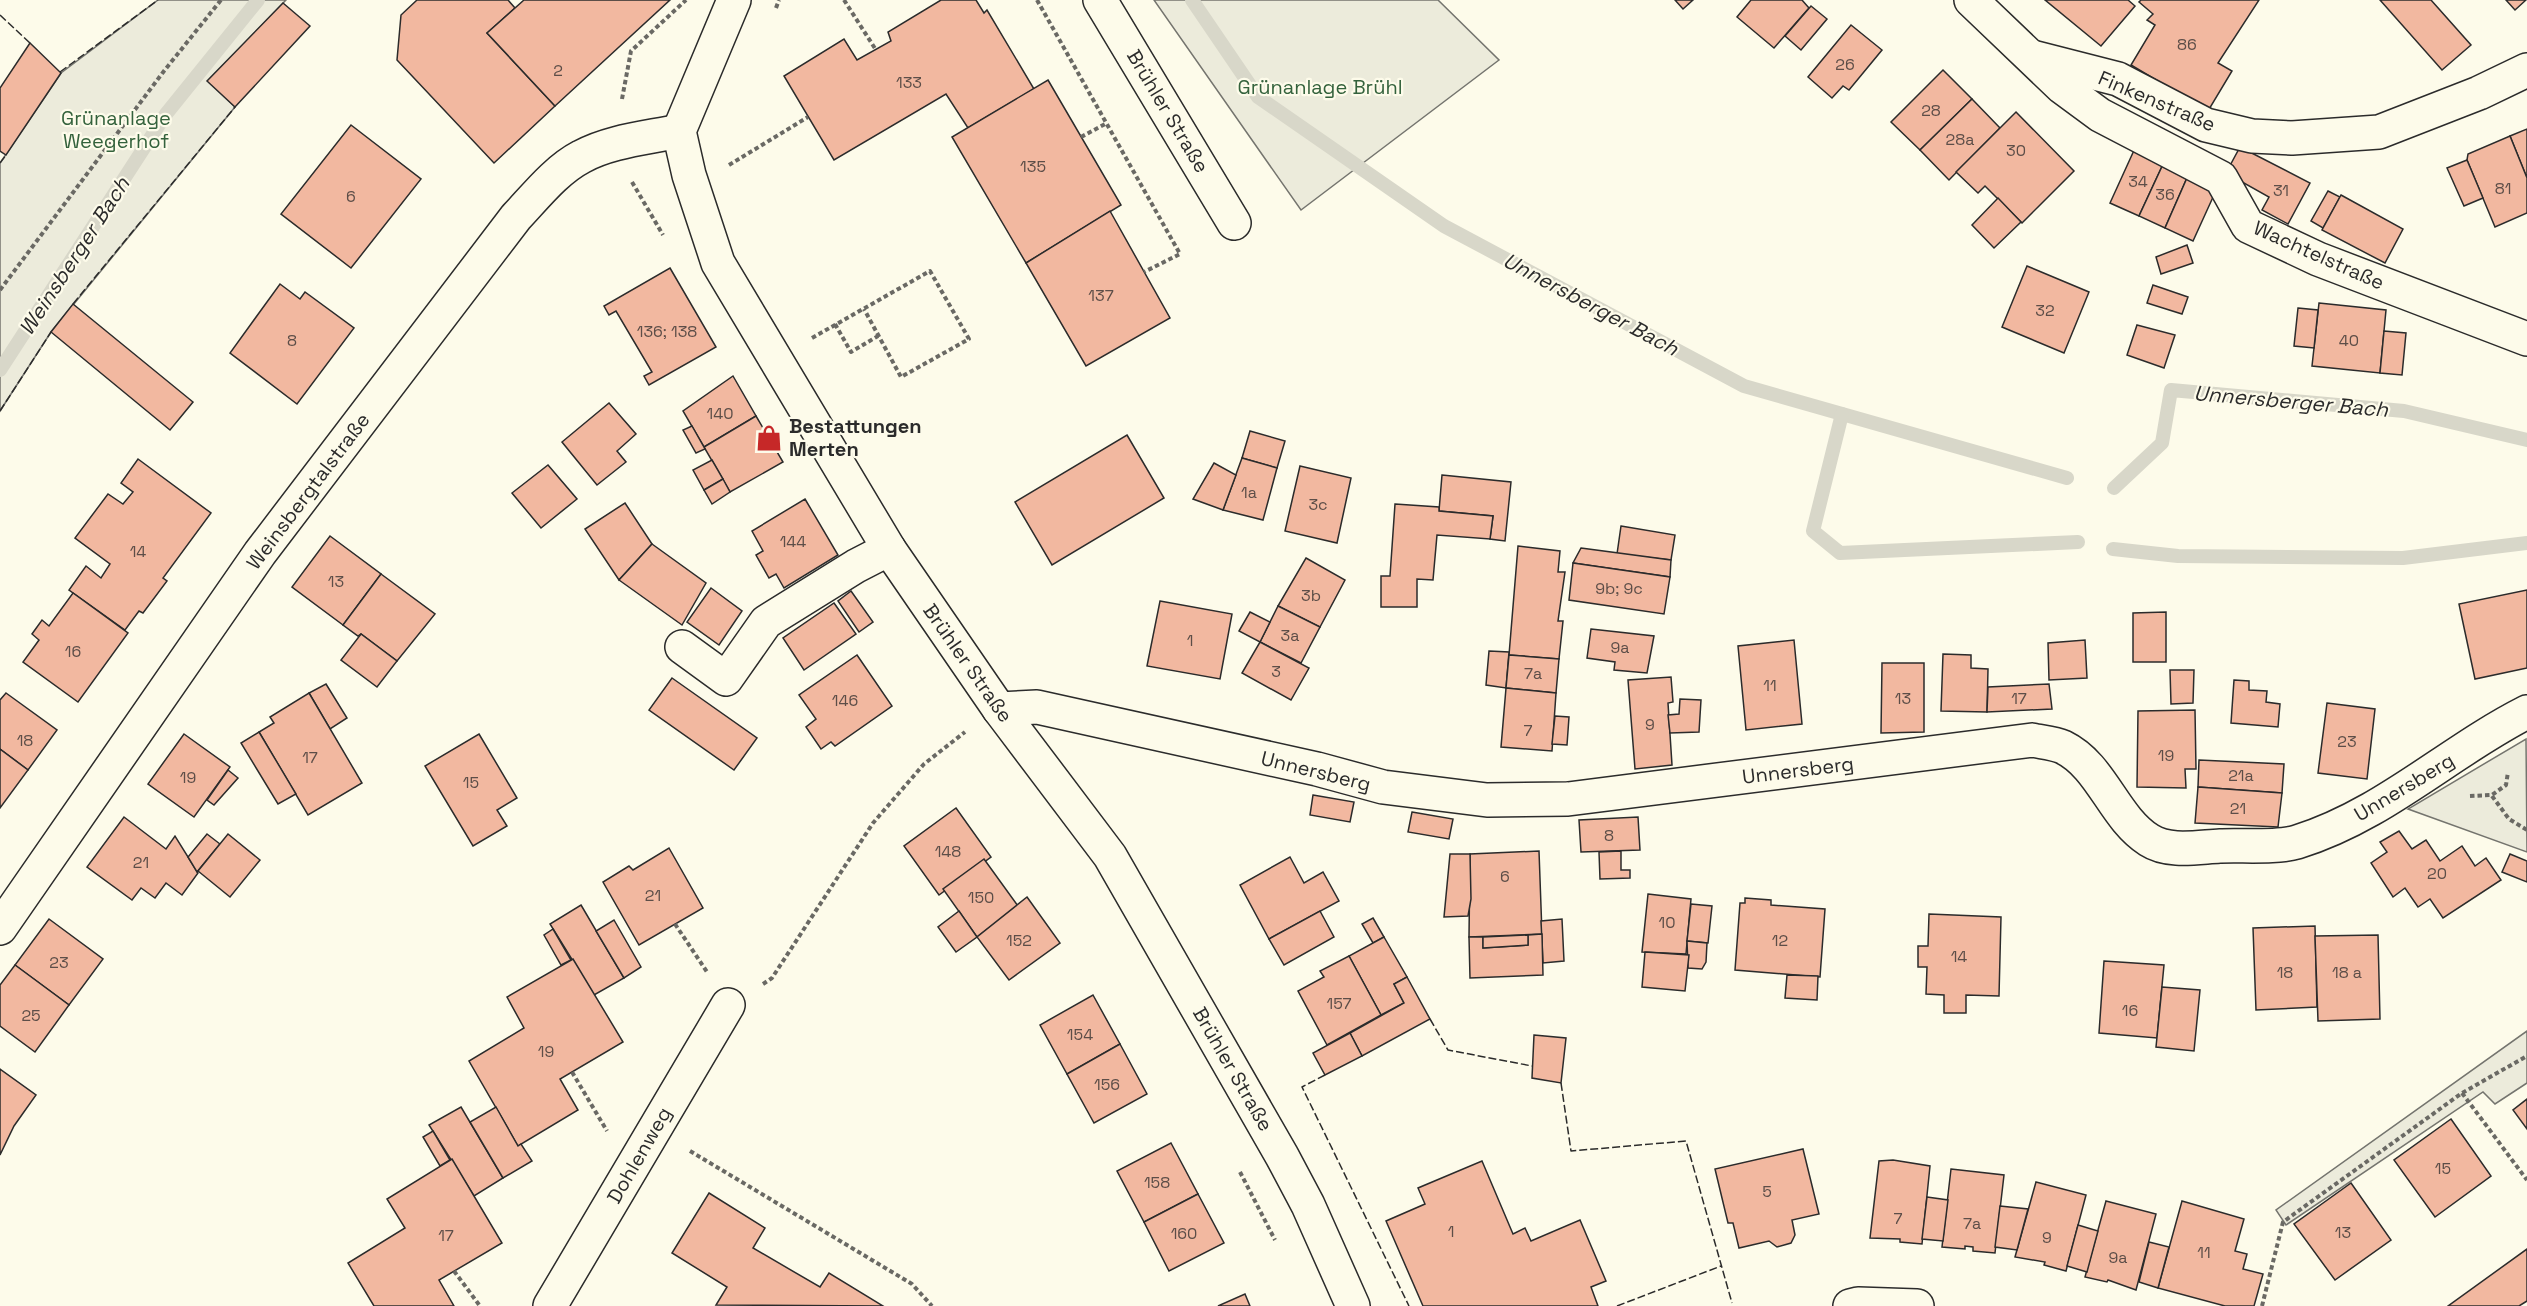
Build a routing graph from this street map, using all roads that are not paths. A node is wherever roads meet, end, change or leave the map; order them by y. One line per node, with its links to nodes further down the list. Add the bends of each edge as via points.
1 (734, 0): 6 (street)
2 (1100, 0): 7 (street, Brühler Straße)
3 (1971, 0): 4 (street, Wachtelstraße)
4 (2028, 55): 5 (street, Finkenstraße, via 2118,79 2206,125 2252,135 2292,138 2379,132); 8 (street, Wachtelstraße, via 2100,115 2221,178 2248,226 2318,259)
5 (2527, 70)
6 (679, 131): 9 (street, Brühler Straße, via 718,263); 13 (street, Weinsbergtalstraße, via 613,145 580,157 516,217 260,553)
7 (1234, 223)
8 (2527, 339)
9 (889, 549): 10 (street, via 766,622 726,679); 11 (street, Brühler Straße)
10 (682, 647)
11 (999, 709): 12 (street, Unnersberg, via 1037,707 1383,788 1488,800 1568,799 2032,740 2061,746 2080,758 2149,840 2176,848 2295,842 2363,815); 16 (street, Brühler Straße, via 1110,856 1282,1156)
12 (2527, 712)
13 (0, 928)
14 (728, 1005): 15 (street, Dohlenweg)
15 (550, 1306)
16 (1353, 1306)
17 (1850, 1306): 18 (street)
18 (1917, 1306)

